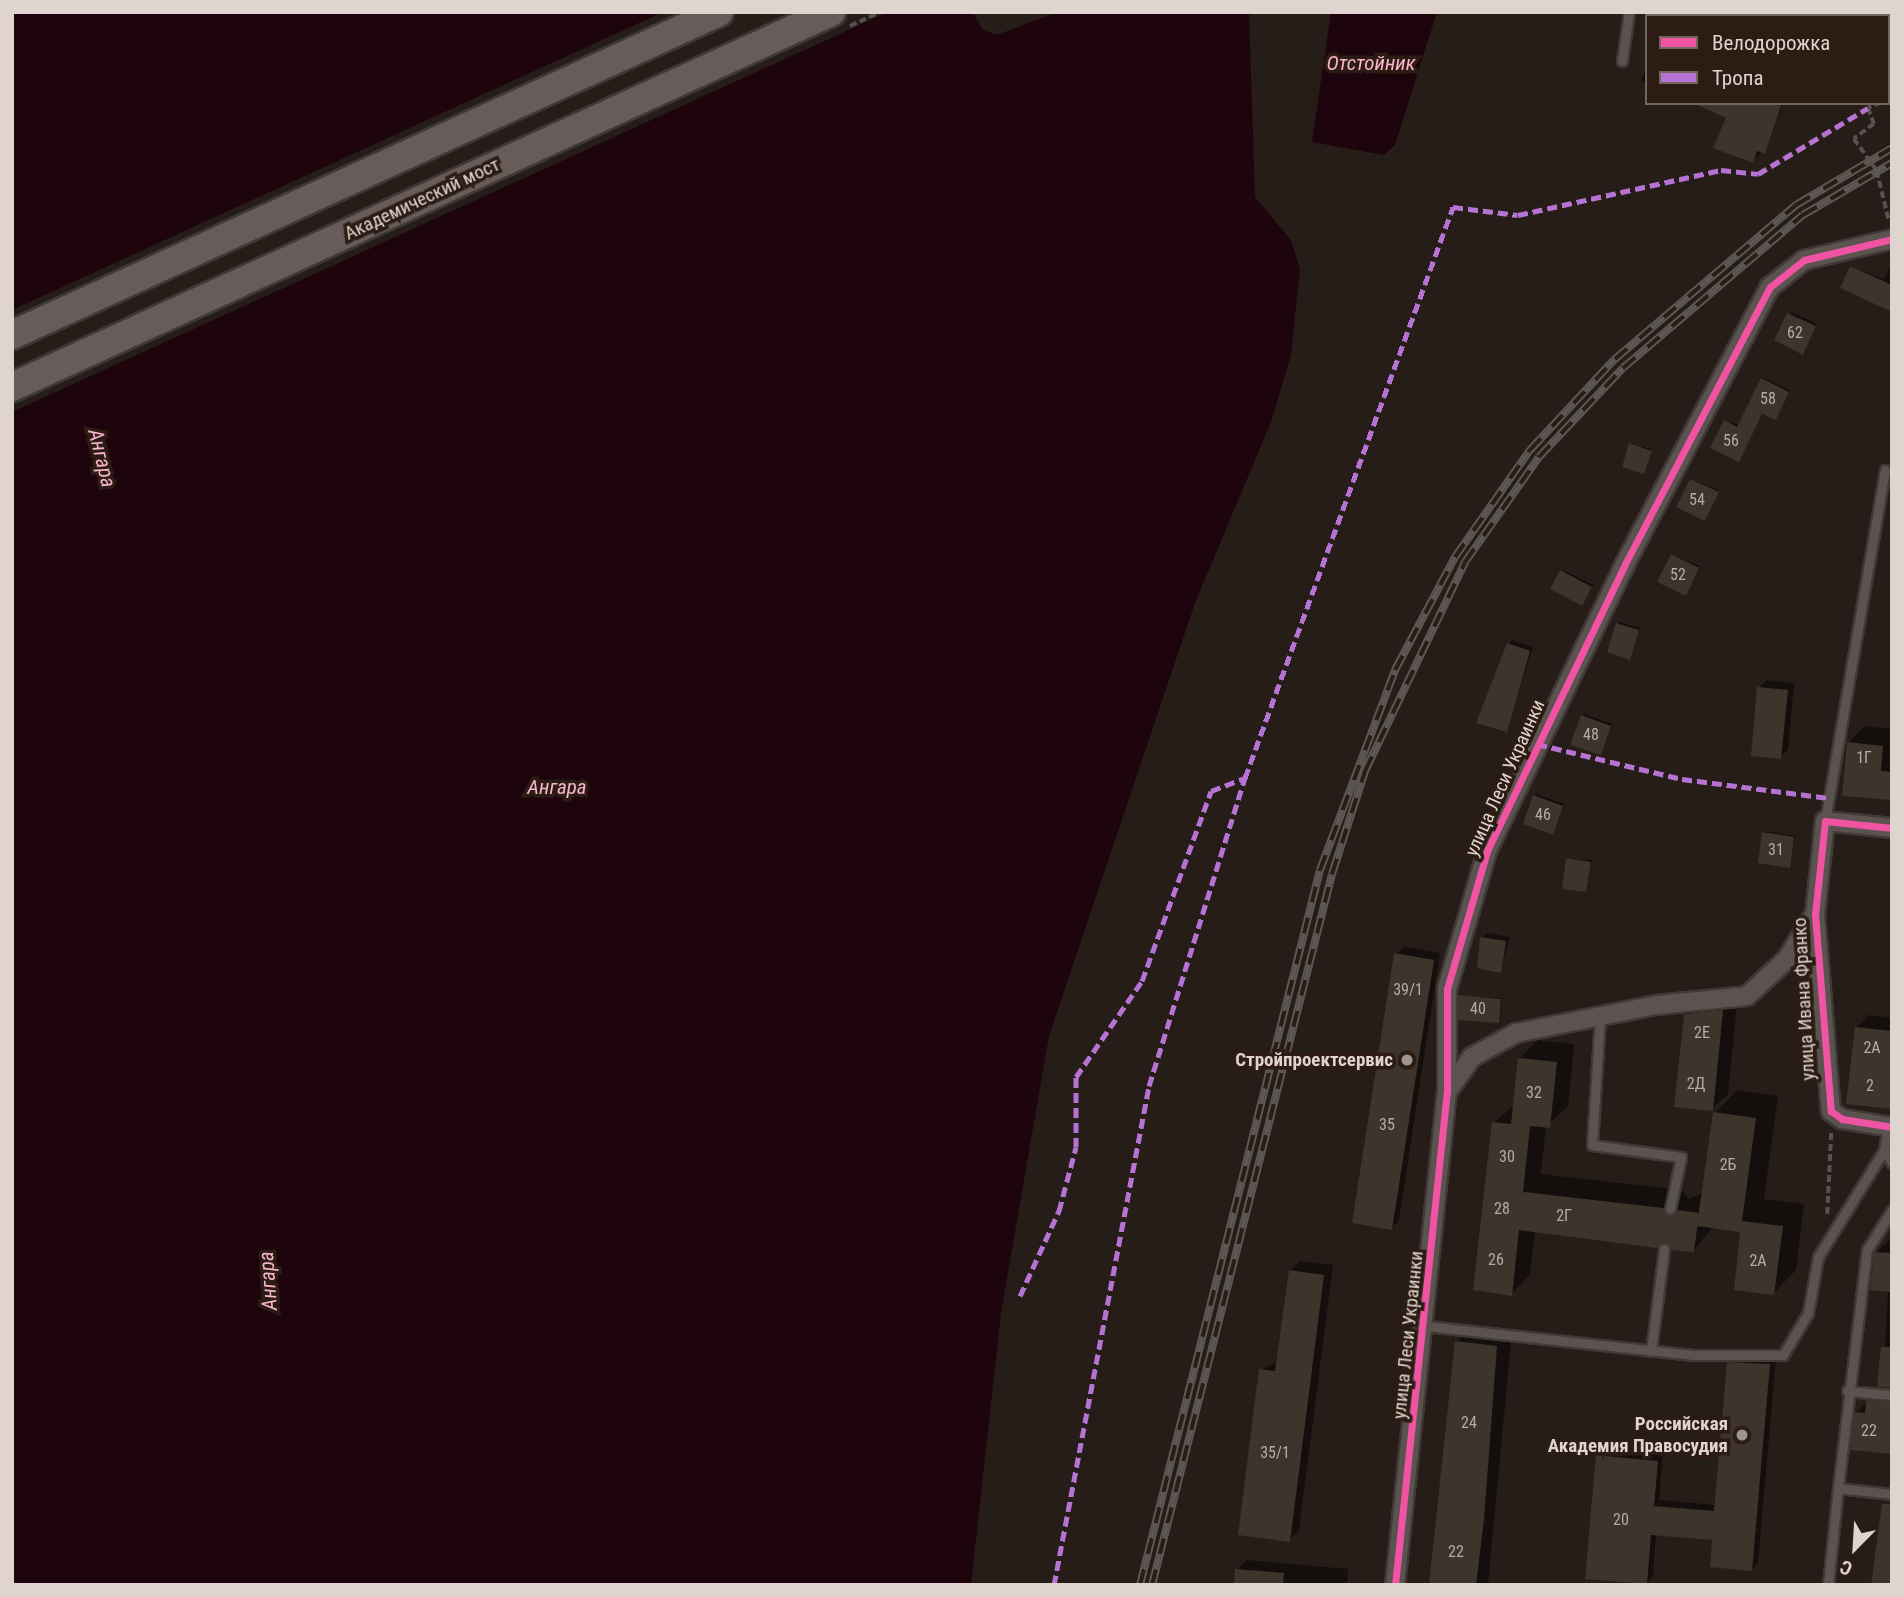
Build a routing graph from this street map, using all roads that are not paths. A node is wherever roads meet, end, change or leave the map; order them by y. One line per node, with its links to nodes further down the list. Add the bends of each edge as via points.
1 (719, 12): 6 (main road)
2 (831, 12): 7 (main road, Академический мост)
3 (1629, 12): 4 (lane)
4 (1622, 61)
5 (1890, 239): 13 (street, улица Леси Украинки, via 1804,260 1770,287 1625,564 1487,851 1447,989)
6 (12, 335)
7 (12, 387)
8 (1885, 470): 9 (lane)
9 (1825, 821): 10 (street); 11 (street, улица Ивана Франко)
10 (1892, 828)
11 (1815, 914): 12 (street, via 1787,959 1746,996); 14 (street, улица Ивана Франко, via 1831,1111 1842,1119)
12 (1600, 1017): 13 (street, via 1545,1024 1490,1041); 17 (lane, via 1592,1145 1681,1157)
13 (1447, 1092): 20 (street, улица Леси Украинки)
14 (1890, 1127): 15 (lane)
15 (1884, 1150): 16 (lane); 21 (lane, via 1818,1257 1808,1313 1783,1355)
16 (1892, 1163)
17 (1670, 1209)
18 (1891, 1213): 22 (lane, via 1867,1250)
19 (1664, 1249): 21 (lane)
20 (1426, 1326): 21 (lane); 26 (street, улица Леси Украинки)
21 (1651, 1352)
22 (1847, 1391): 23 (lane); 24 (lane)
23 (1892, 1395)
24 (1839, 1488): 25 (lane); 27 (lane)
25 (1892, 1494)
26 (1395, 1585)
27 (1828, 1585)

